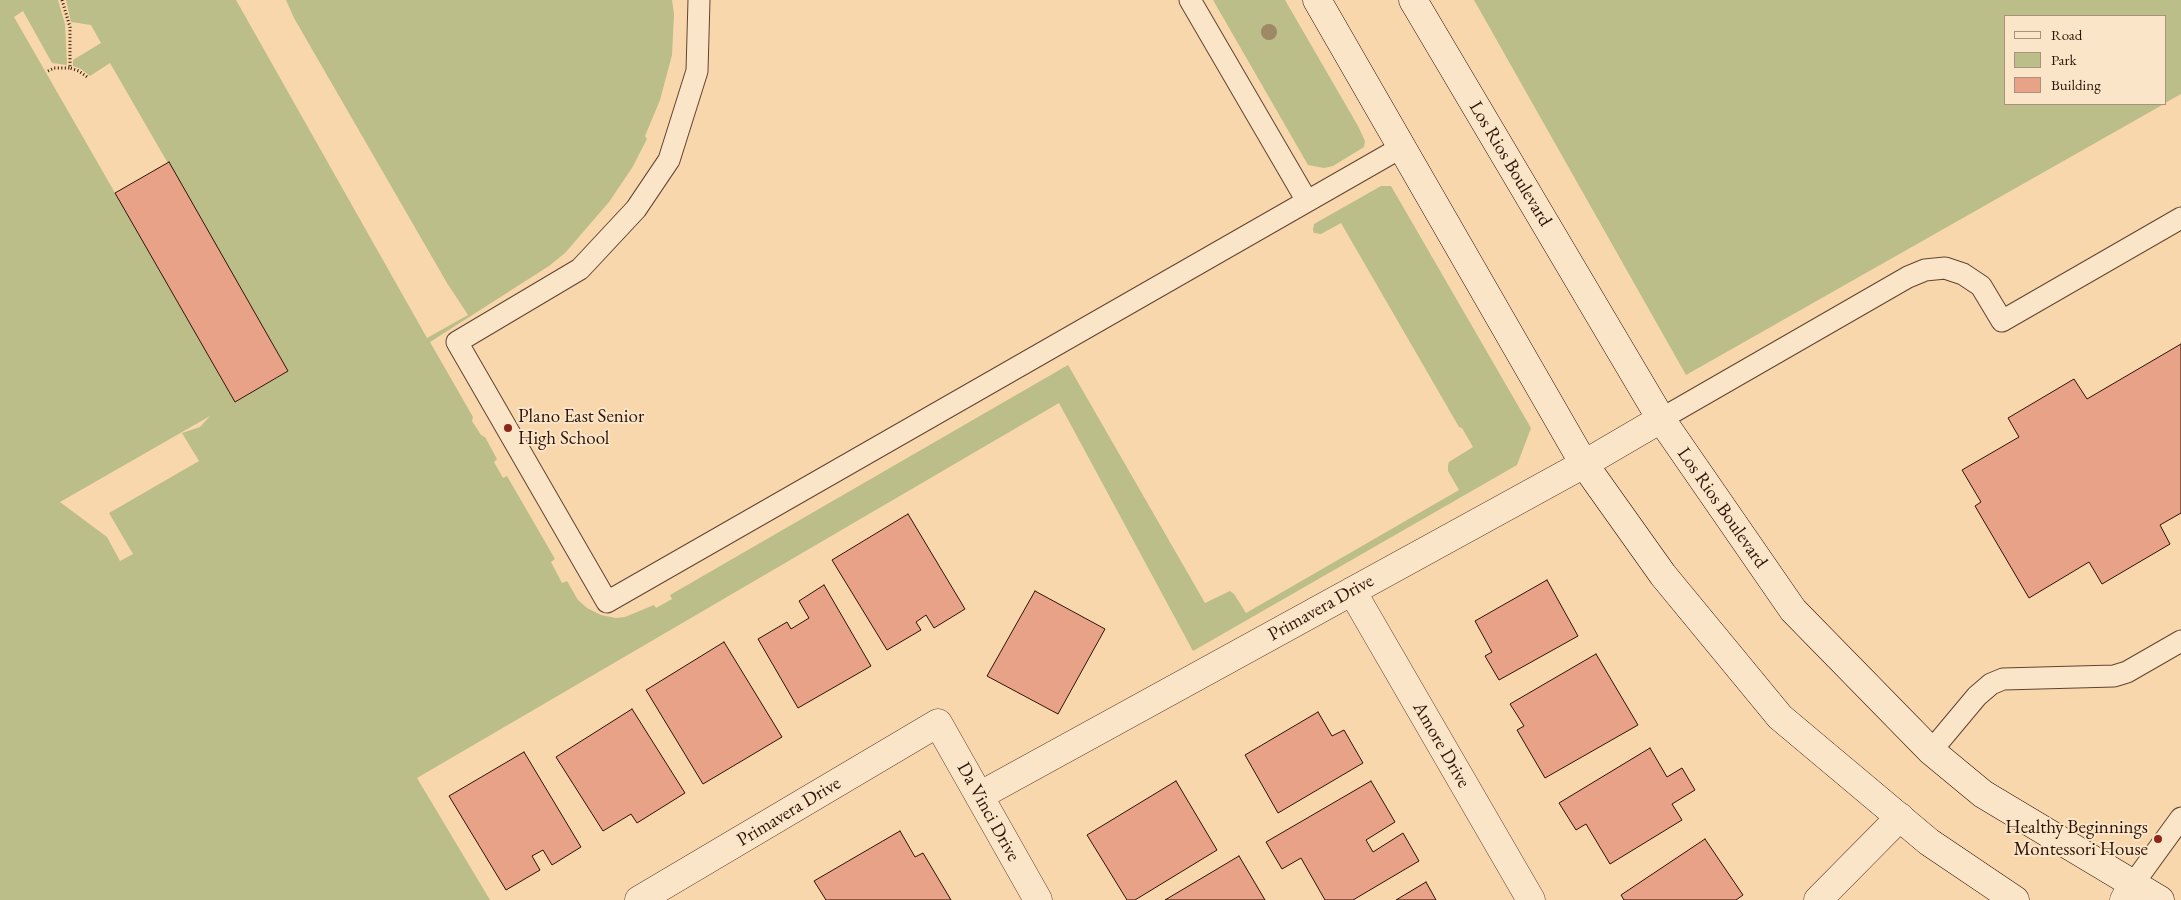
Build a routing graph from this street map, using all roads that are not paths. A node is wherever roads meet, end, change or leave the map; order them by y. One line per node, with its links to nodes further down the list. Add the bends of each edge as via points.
1 (699, 0): 6 (lane, via 697,71 669,160 636,209 580,269 457,342 606,602)
2 (1190, 0): 6 (lane)
3 (1317, 0): 5 (main road)
4 (1413, 0): 8 (main road, Los Rios Boulevard)
5 (1402, 147): 6 (lane); 9 (main road)
6 (1308, 201)
7 (2181, 218): 8 (lane, via 2002,321 1980,286 1963,274 1945,268 1924,270)
8 (1661, 419): 9 (main road, Primavera Drive); 13 (main road, Los Rios Boulevard, via 1793,610)
9 (1584, 464): 10 (main road, Primavera Drive); 15 (main road, via 1663,575 1780,717)
10 (1352, 591): 14 (main road, Primavera Drive); 20 (main road, Amore Drive)
11 (2181, 641): 13 (lane, via 2114,676 2003,679 1991,684)
12 (938, 723): 14 (main road, Da Vinci Drive); 18 (main road, Primavera Drive)
13 (1931, 751): 17 (main road, Los Rios Boulevard, via 1982,794)
14 (979, 796): 19 (main road, Da Vinci Drive)
15 (1900, 817): 21 (main road); 22 (main road, via 1929,842)
16 (2181, 818): 17 (lane)
17 (2129, 892): 23 (main road, Los Rios Boulevard)
18 (640, 900)
19 (1038, 900)
20 (1531, 900)
21 (1818, 900)
22 (2015, 900)
23 (2160, 900)

